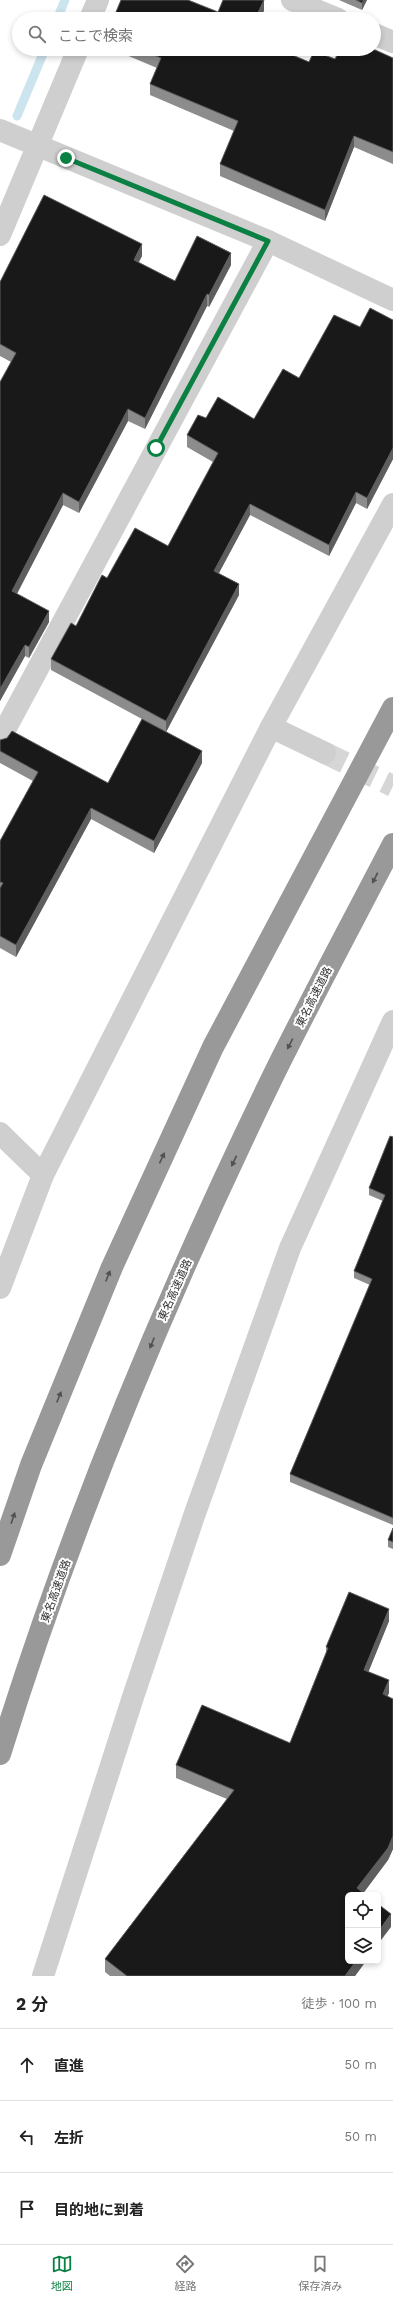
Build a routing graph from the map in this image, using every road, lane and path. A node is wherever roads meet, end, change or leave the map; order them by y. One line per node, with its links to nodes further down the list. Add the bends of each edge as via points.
1 (98, 0): 3 (street)
2 (292, 0): 4 (street)
3 (93, 12)
4 (321, 12)
5 (381, 37): 6 (street)
6 (393, 42)
7 (75, 56): 9 (street)
8 (0, 130): 9 (street)
9 (37, 146): 10 (street); 11 (street)
10 (0, 235)
11 (268, 241): 12 (street); 16 (street)
12 (393, 300)
13 (393, 504): 15 (street)
14 (393, 708): 23 (highway, one-way to 14, via 31,1465 112,1267 207,1062)
15 (271, 728): 17 (street); 21 (street)
16 (0, 739)
17 (325, 753)
18 (393, 844): 24 (highway, 東名高速道路, one-way to 24, via 274,1074 172,1294 93,1487 18,1695)
19 (393, 1021): 25 (street, via 290,1248 194,1516)
20 (0, 1133): 21 (street)
21 (43, 1175): 22 (street)
22 (0, 1288)
23 (0, 1555)
24 (0, 1754)
25 (43, 1976)

